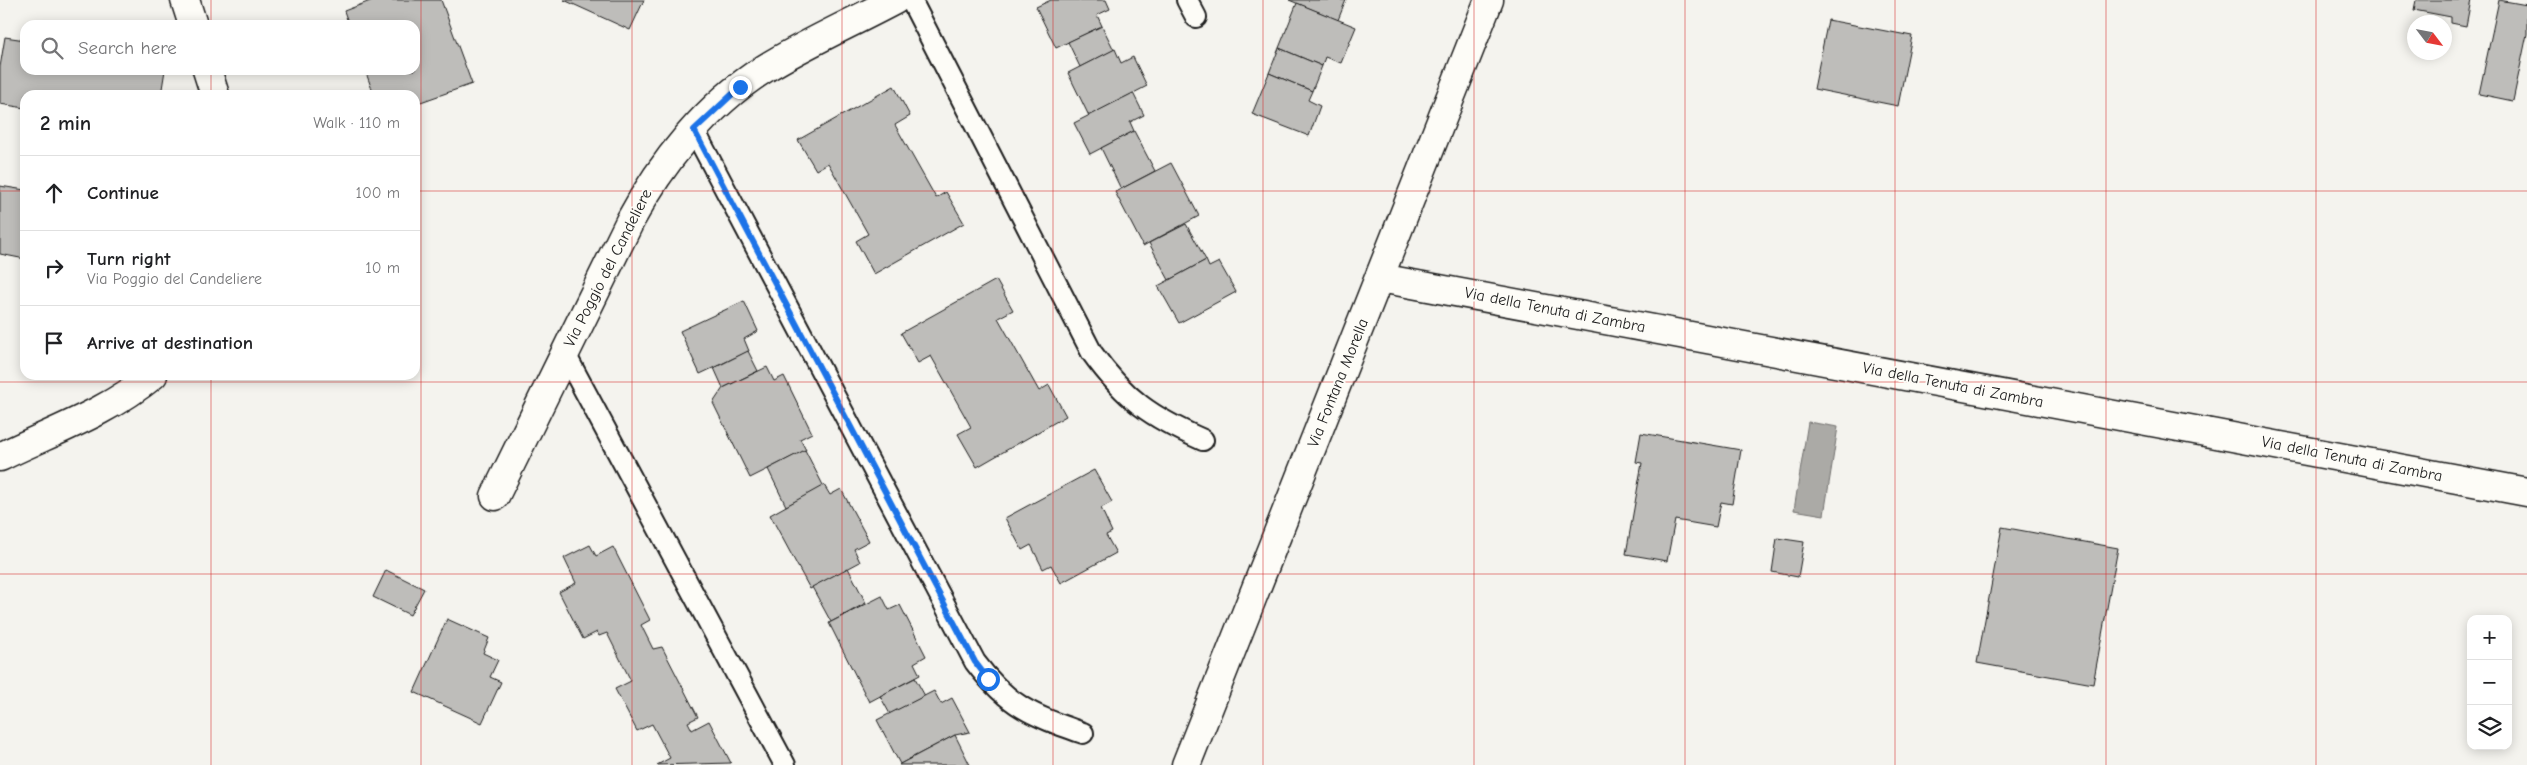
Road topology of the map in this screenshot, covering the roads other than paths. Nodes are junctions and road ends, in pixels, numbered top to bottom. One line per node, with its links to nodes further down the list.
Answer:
1 (185, 0): 5 (street)
2 (896, 0): 8 (street, Via Poggio del Candeliere)
3 (911, 0): 12 (lane)
4 (1489, 0): 9 (street, Via Fontana Morella)
5 (191, 20)
6 (209, 75): 7 (street)
7 (213, 90)
8 (694, 130): 10 (street, Via Poggio del Candeliere); 16 (lane)
9 (1380, 278): 14 (street, Via della Tenuta di Zambra); 18 (street, Via Fontana Morella)
10 (565, 354): 15 (street, Via Poggio del Candeliere); 17 (lane)
11 (146, 380): 13 (street)
12 (1203, 440)
13 (0, 457)
14 (2527, 492)
15 (495, 496)
16 (1083, 733)
17 (785, 765)
18 (1186, 765)

